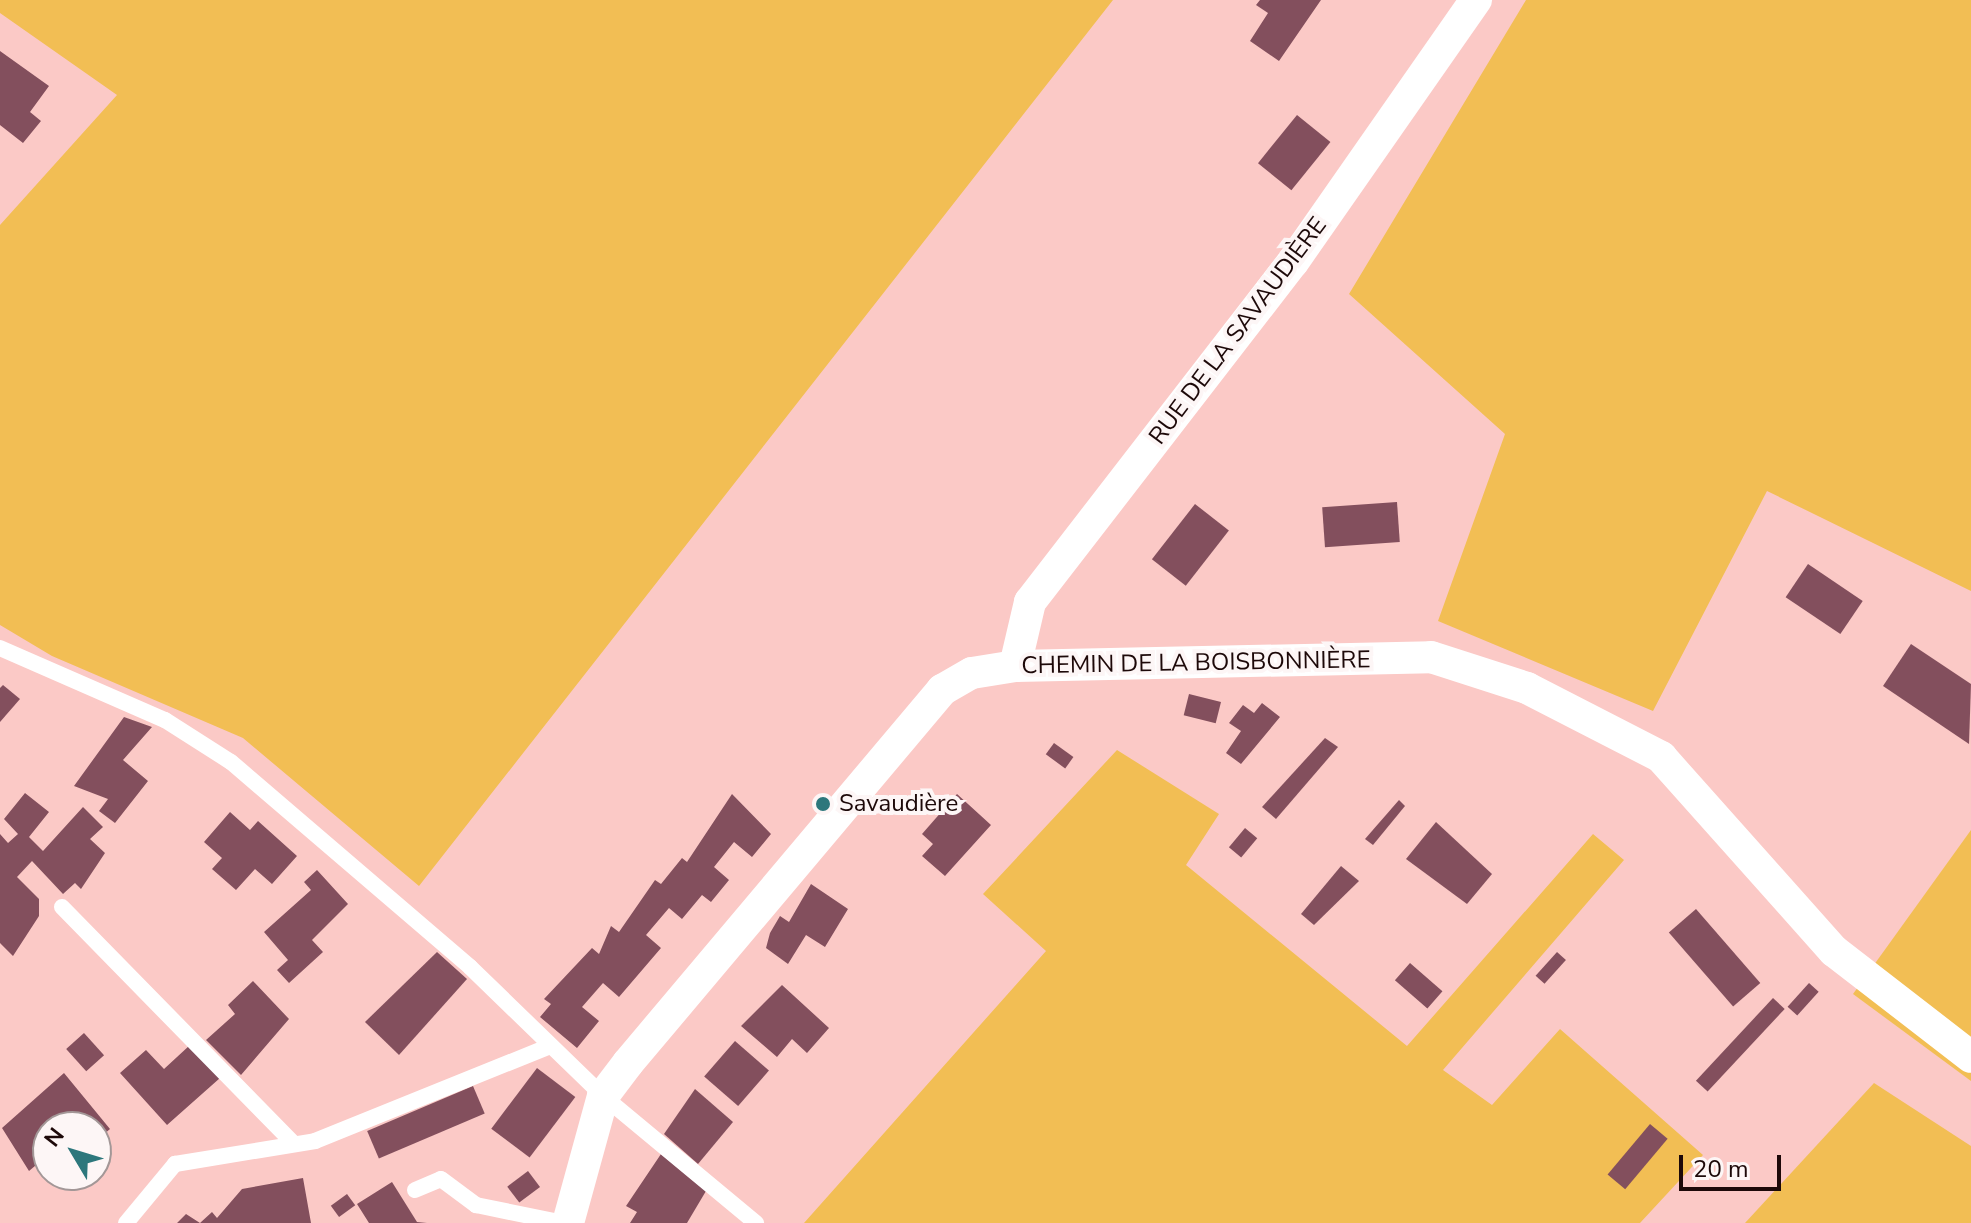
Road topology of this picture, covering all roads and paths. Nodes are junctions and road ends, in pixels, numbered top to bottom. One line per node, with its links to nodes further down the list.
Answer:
1 (1476, 0): 3 (street, RUE DE LA SAVAUDIÈRE)
2 (0, 648): 5 (lane)
3 (1015, 666): 6 (street, CHEMIN DE LA BOISBONNIÈRE); 7 (street, CHEMIN DE LA BOISBONNIÈRE)
4 (62, 907): 8 (lane)
5 (548, 1047): 7 (lane); 8 (lane)
6 (1971, 1057)
7 (603, 1096): 11 (street, CHEMIN DE LA BOISBONNIÈRE); 12 (lane)
8 (293, 1143): 10 (lane)
9 (415, 1190): 11 (lane)
10 (126, 1223)
11 (566, 1223)
12 (756, 1223)

